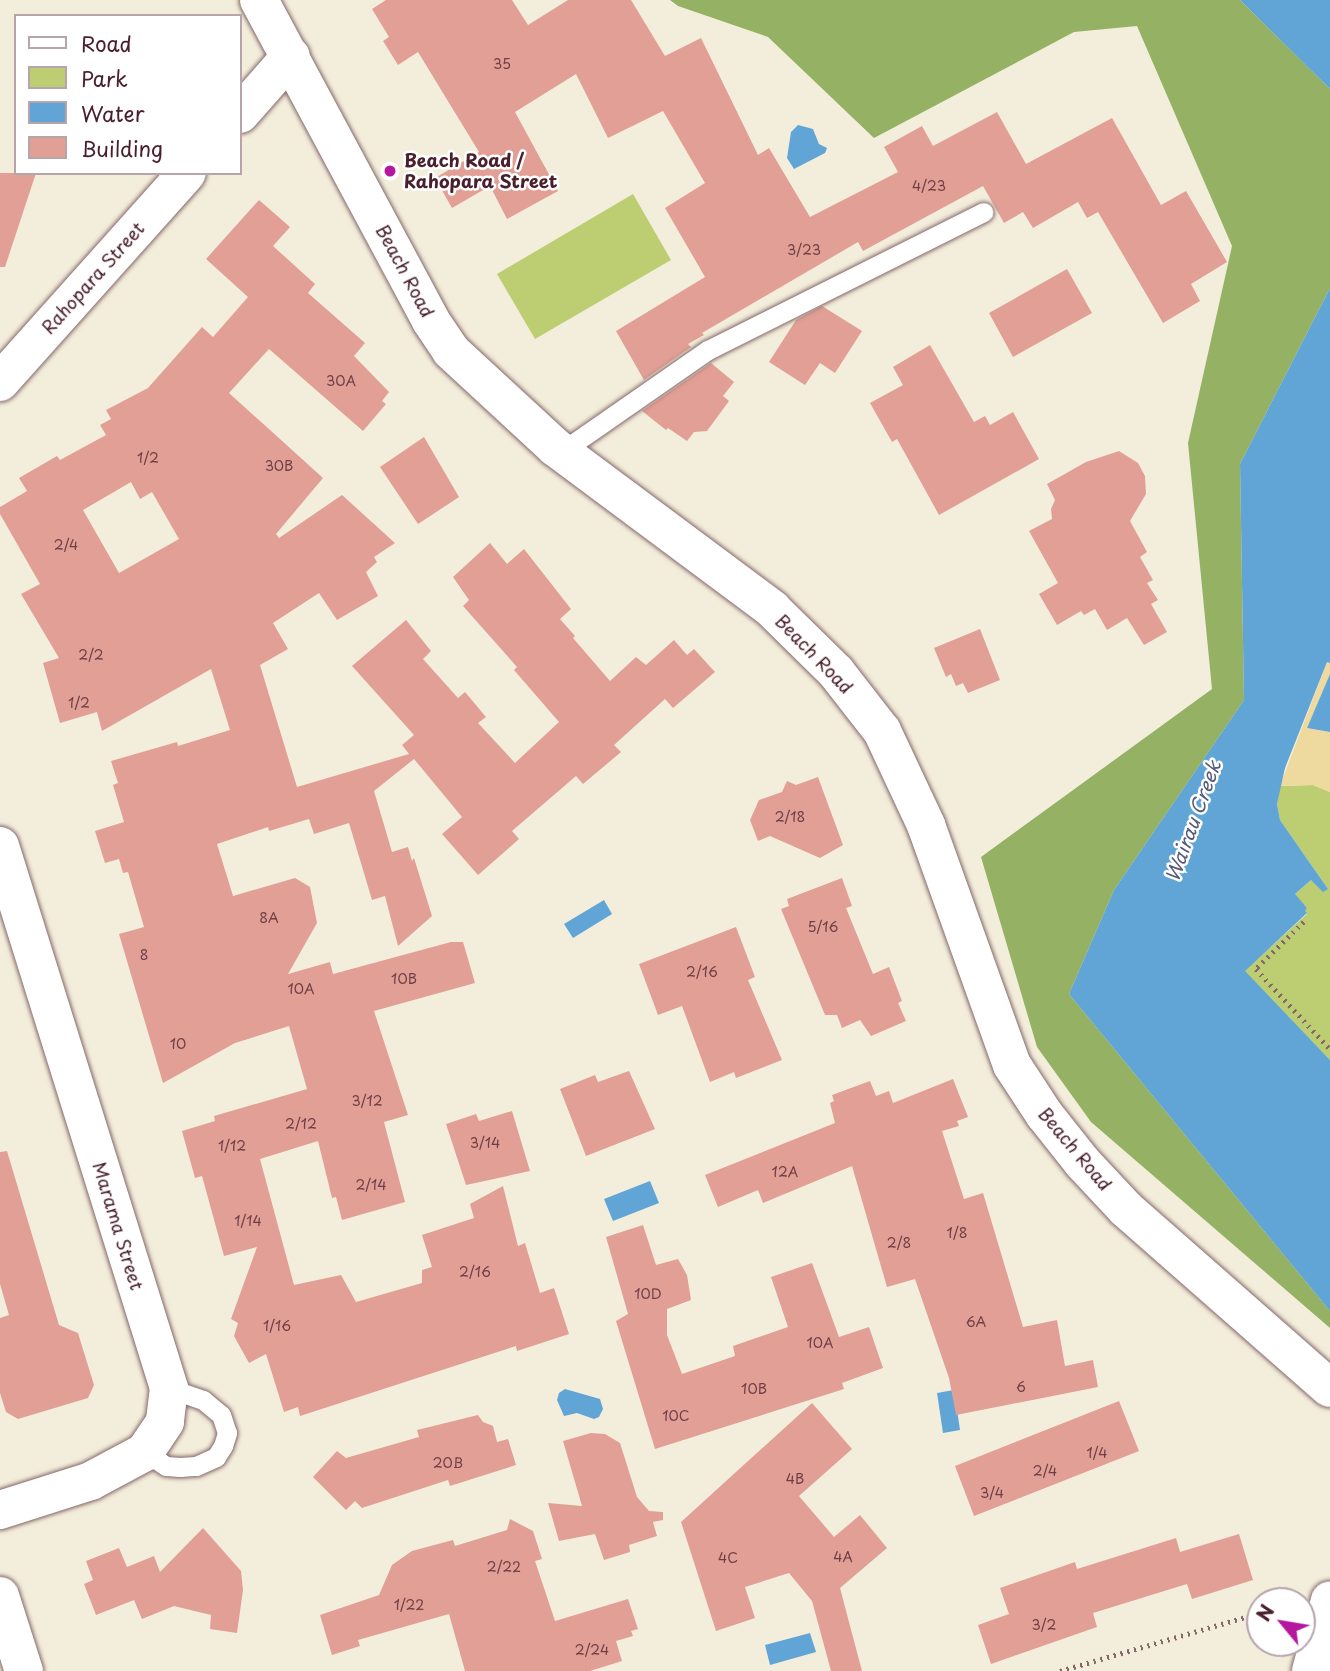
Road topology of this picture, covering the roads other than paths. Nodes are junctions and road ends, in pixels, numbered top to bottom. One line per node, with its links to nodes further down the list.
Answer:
1 (259, 0): 2 (main road, Beach Road)
2 (290, 56): 3 (main road); 7 (main road, Beach Road)
3 (242, 112)
4 (185, 175): 6 (main road, Rahopara Street)
5 (983, 212): 7 (lane)
6 (0, 382)
7 (561, 452): 10 (main road, Beach Road)
8 (0, 846): 9 (main road, Marama Street)
9 (169, 1388): 11 (main road, Marama Street); 11 (lane)
10 (1330, 1388)
11 (145, 1452): 12 (main road, Marama Street)
12 (0, 1510)
13 (0, 1596): 15 (main road)
14 (1327, 1616): 16 (main road)
15 (24, 1671)
16 (1311, 1671)

